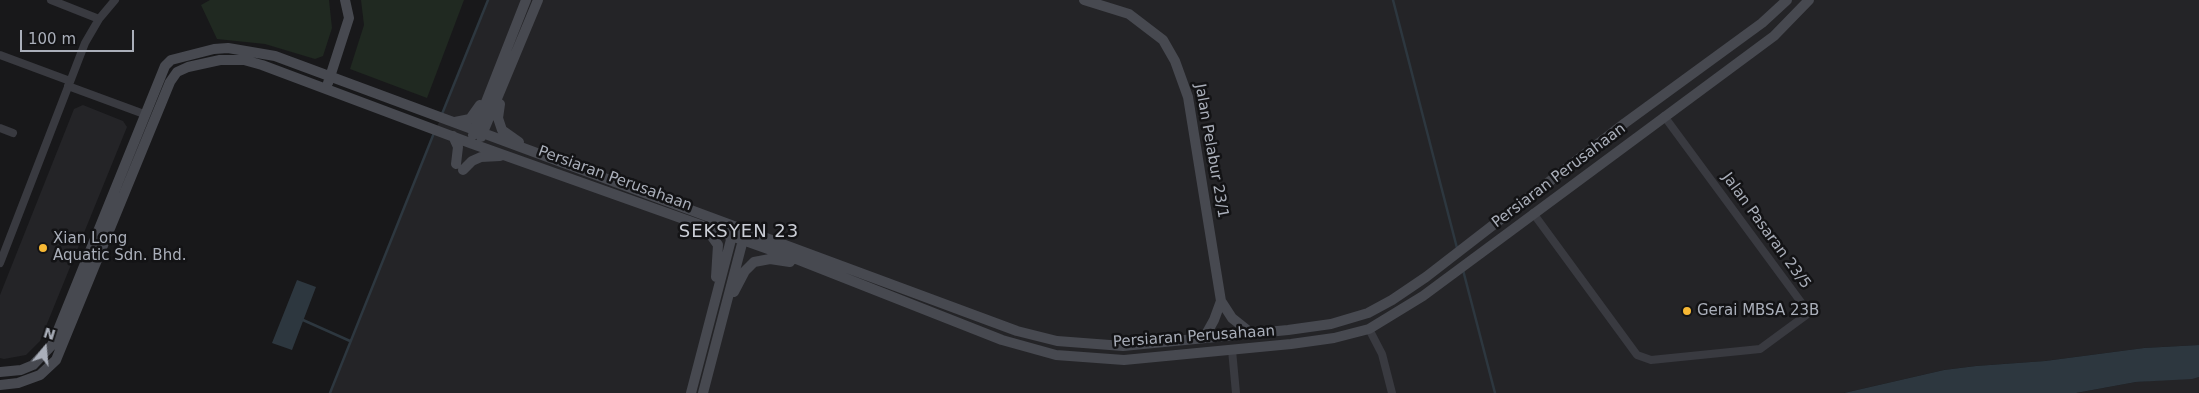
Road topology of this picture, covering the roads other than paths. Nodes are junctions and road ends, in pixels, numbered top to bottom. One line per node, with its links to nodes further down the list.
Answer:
1 (51, 0): 9 (street)
2 (115, 0): 9 (street)
3 (345, 0): 11 (main road)
4 (526, 0): 14 (main road)
5 (538, 0): 15 (main road)
6 (1084, 0): 33 (main road, Jalan Pelabur 23/1)
7 (1787, 0): 37 (main road, Persiaran Perusahaan)
8 (1808, 0): 17 (main road, Persiaran Perusahaan)
9 (99, 19): 12 (street)
10 (0, 55): 12 (street)
11 (330, 76): 13 (main road); 16 (main road, Persiaran Perusahaan); 18 (main road, Persiaran Perusahaan)
12 (69, 84): 16 (street); 32 (street)
13 (326, 88): 22 (main road, Persiaran Perusahaan); 41 (main road, Persiaran Perusahaan)
14 (490, 89): 18 (main road); 20 (main road)
15 (501, 93): 20 (main road); 25 (main road)
16 (144, 114): 40 (main road, Persiaran Perusahaan)
17 (1664, 116): 26 (main road, Persiaran Perusahaan); 26 (street, Jalan Pasaran 23/5)
18 (449, 121): 20 (main road, Persiaran Perusahaan)
19 (0, 128): 21 (street)
20 (479, 132): 23 (main road); 25 (main road, Persiaran Perusahaan)
21 (13, 133)
22 (449, 135): 23 (main road, Persiaran Perusahaan); 24 (main road)
23 (474, 144): 24 (main road, Persiaran Perusahaan)
24 (506, 156): 28 (main road, Persiaran Perusahaan)
25 (561, 162): 27 (main road, Persiaran Perusahaan)
26 (1533, 213): 36 (main road, Persiaran Perusahaan)
27 (735, 226): 29 (main road, Persiaran Perusahaan); 30 (main road)
28 (706, 227): 30 (main road, Persiaran Perusahaan); 34 (main road)
29 (744, 235): 30 (main road, Persiaran Perusahaan); 31 (main road, Persiaran Perusahaan); 35 (main road); 38 (main road, Persiaran Perusahaan)
30 (732, 236): 34 (main road)
31 (798, 260): 35 (main road); 39 (main road, Persiaran Perusahaan)
32 (0, 263)
33 (1221, 300): 37 (main road, Jalan Pelabur 23/1); 38 (main road)
34 (713, 303): 42 (main road)
35 (724, 310): 43 (main road)
36 (1369, 329): 39 (main road, Persiaran Perusahaan); 45 (street)
37 (1252, 334): 38 (main road, Persiaran Perusahaan)
38 (1204, 338)
39 (1232, 350): 44 (street)
40 (0, 372)
41 (0, 385)
42 (691, 393)
43 (703, 393)
44 (1236, 393)
45 (1392, 393)

